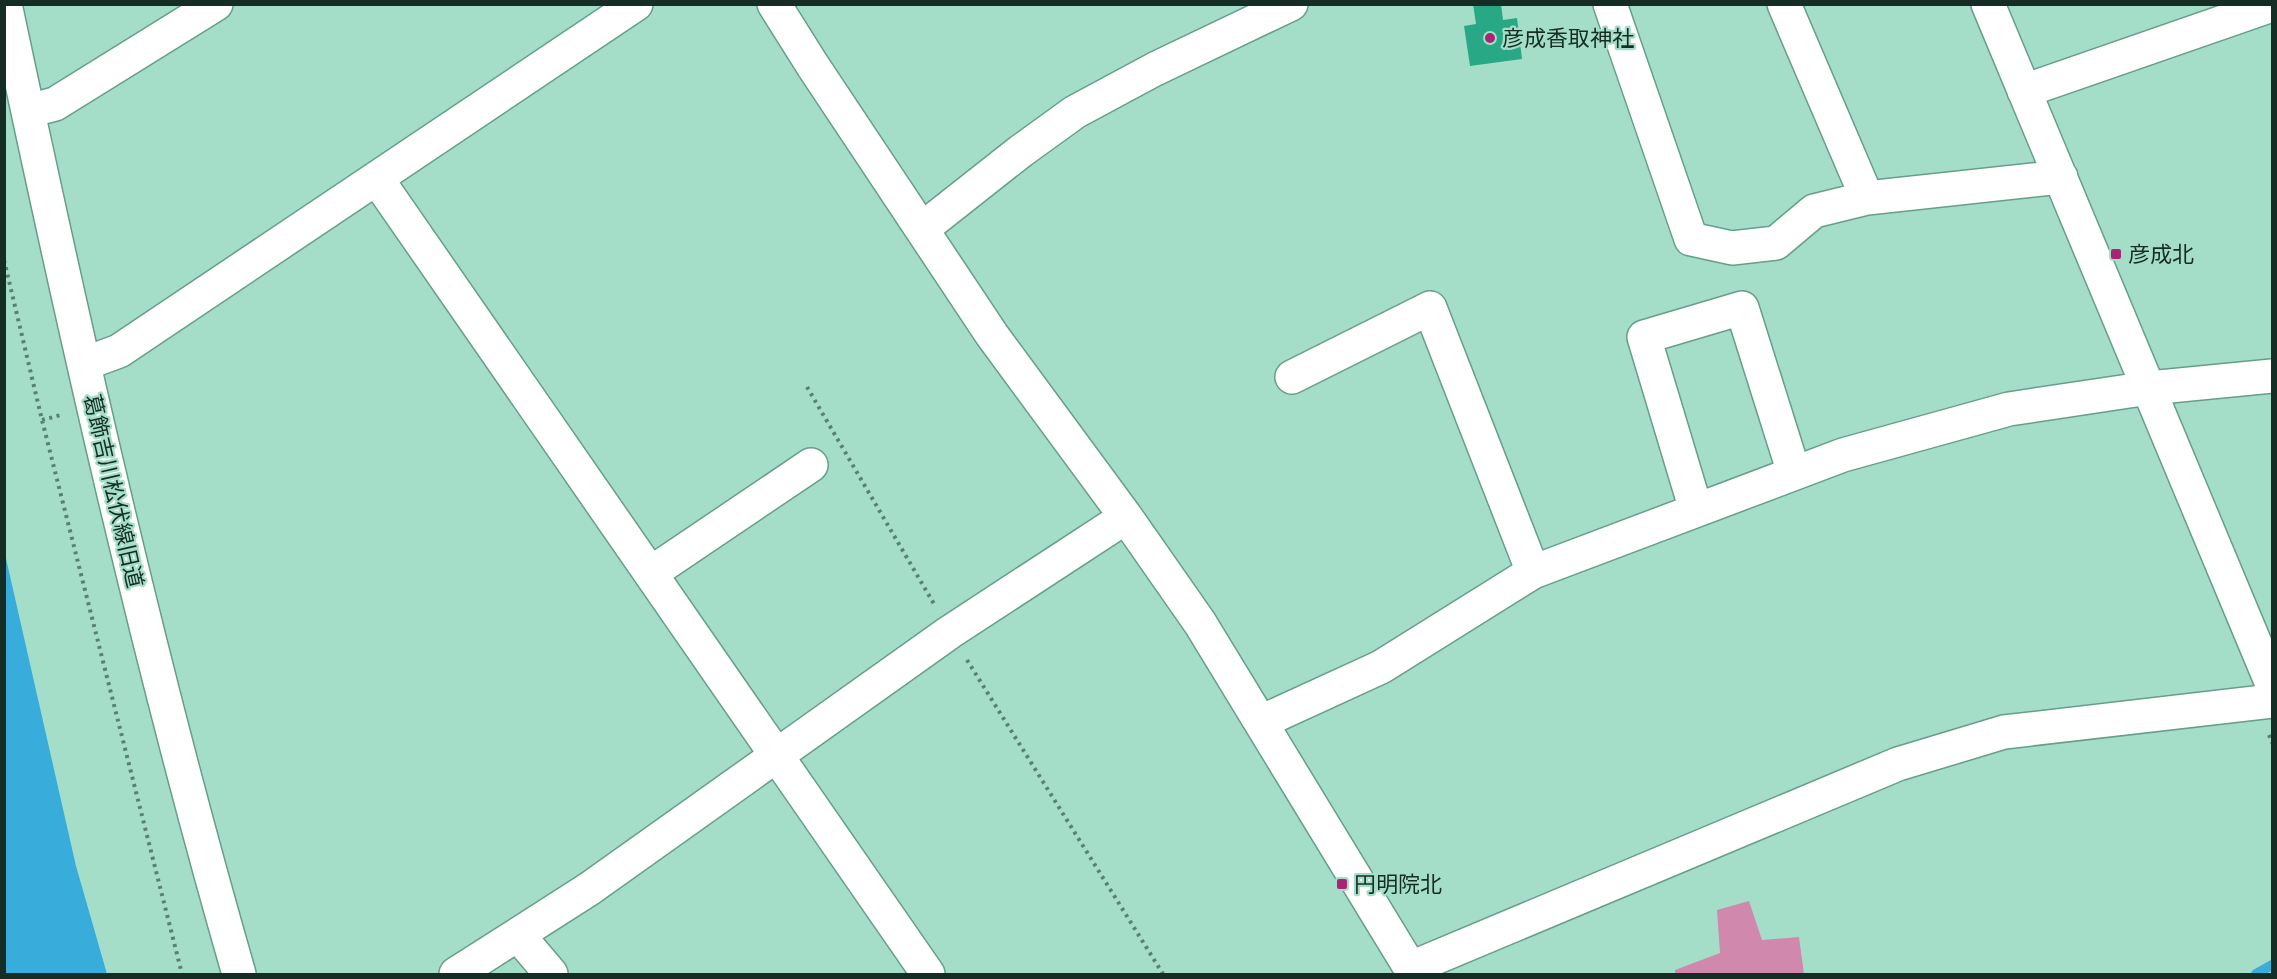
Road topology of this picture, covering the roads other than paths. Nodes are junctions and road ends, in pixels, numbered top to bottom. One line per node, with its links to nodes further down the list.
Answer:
1 (5, 4): 11 (street, 葛飾吉川松伏線旧道)
2 (216, 4): 11 (street)
3 (636, 4): 13 (street)
4 (774, 4): 15 (street)
5 (1291, 4): 15 (street)
6 (1610, 4): 14 (street)
7 (1784, 4): 14 (street)
8 (1988, 4): 10 (street)
9 (2272, 5): 10 (street)
10 (2024, 91): 12 (street)
11 (28, 111): 16 (street, 葛飾吉川松伏線旧道)
12 (2061, 177): 14 (street); 19 (street)
13 (377, 179): 16 (street); 25 (street)
14 (1867, 198)
15 (922, 229): 23 (street)
16 (84, 364): 32 (street, 葛飾吉川松伏線旧道)
17 (1292, 376): 24 (street)
18 (2272, 376): 19 (street)
19 (2149, 388): 21 (street); 26 (street)
20 (810, 465): 25 (street)
21 (1794, 473): 22 (street); 22 (street)
22 (1696, 510): 24 (street)
23 (1126, 517): 28 (street); 29 (street)
24 (1533, 572): 28 (street)
25 (651, 573): 29 (street)
26 (2272, 684)
27 (2272, 700): 31 (street)
28 (1261, 722): 31 (street)
29 (776, 754): 30 (street); 35 (street)
30 (518, 935): 33 (street); 34 (street)
31 (1407, 970)
32 (239, 975)
33 (456, 975)
34 (551, 975)
35 (928, 975)

